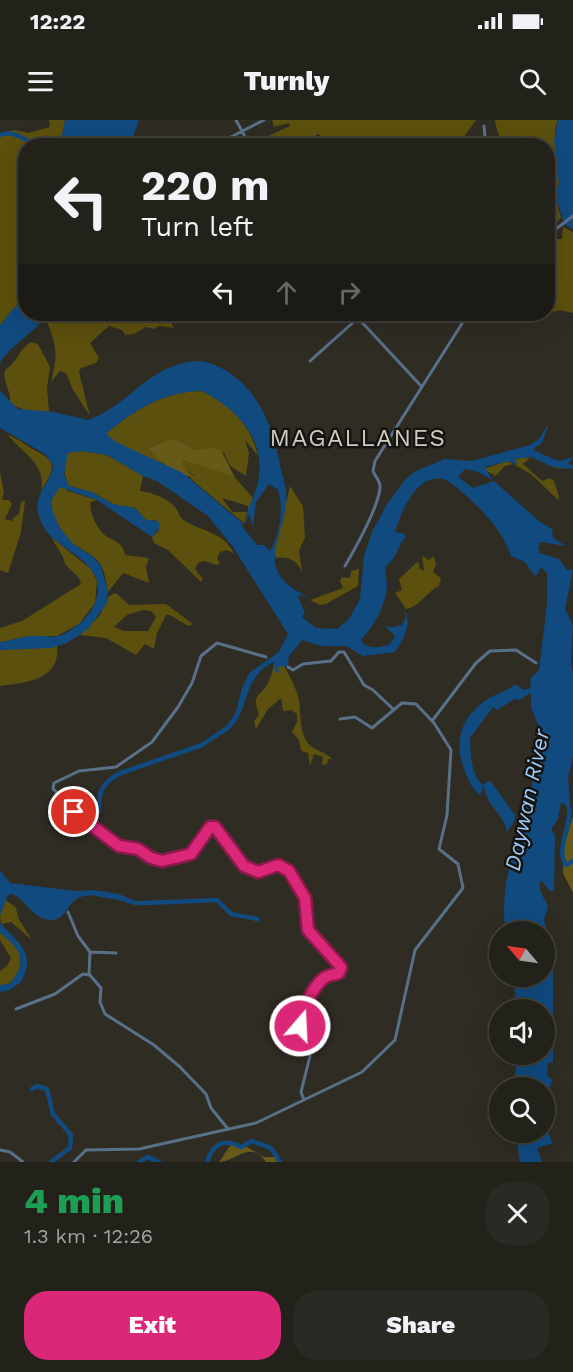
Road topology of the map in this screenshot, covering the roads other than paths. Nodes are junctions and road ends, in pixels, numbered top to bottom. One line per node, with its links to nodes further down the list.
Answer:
1 (236, 120): 4 (street)
2 (264, 120): 4 (street)
3 (484, 126): 7 (street)
4 (243, 133): 5 (street); 6 (street)
5 (230, 138)
6 (246, 138)
7 (484, 138)
8 (573, 216): 9 (street)
9 (555, 229)
10 (355, 321): 13 (street)
11 (361, 321): 14 (street)
12 (464, 321): 14 (street)
13 (310, 361)
14 (423, 387): 15 (street)
15 (345, 566)
16 (266, 657): 27 (street)
17 (536, 663): 21 (street)
18 (288, 667): 19 (street)
19 (393, 709): 20 (street); 21 (street)
20 (340, 719)
21 (432, 721): 27 (street)
22 (68, 912): 23 (street)
23 (90, 952): 24 (street); 25 (street)
24 (116, 953)
25 (91, 976): 26 (street); 28 (street)
26 (16, 1009)
27 (304, 1100): 28 (street)
28 (228, 1129): 31 (street)
29 (0, 1150): 30 (street)
30 (23, 1162)
31 (74, 1162)

